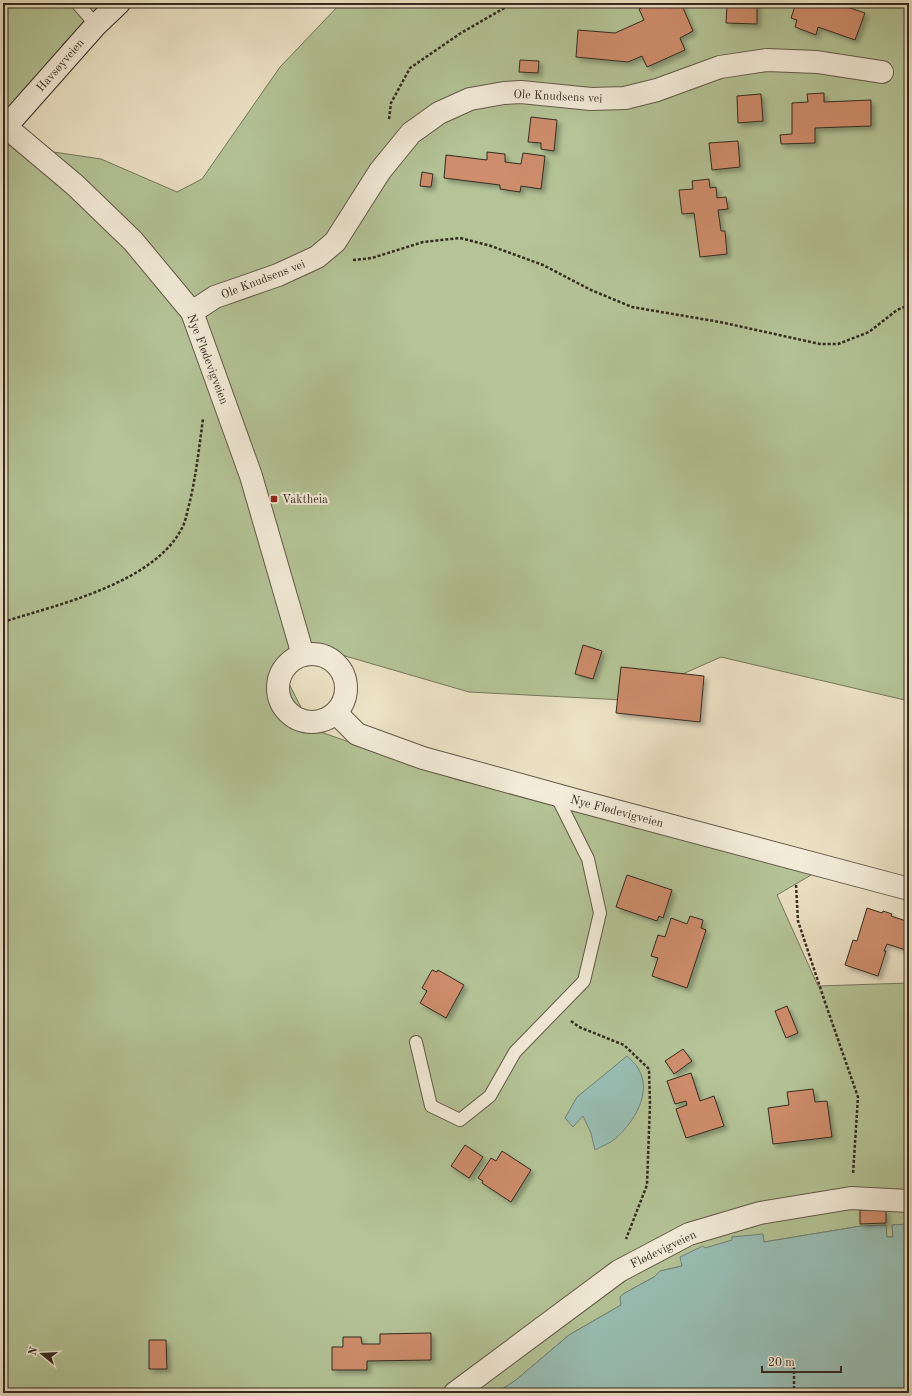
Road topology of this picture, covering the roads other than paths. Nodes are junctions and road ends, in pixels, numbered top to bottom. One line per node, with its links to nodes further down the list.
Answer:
1 (77, 3): 3 (lane)
2 (119, 3): 3 (street, Havsøyveien)
3 (96, 25): 5 (street, Havsøyveien)
4 (882, 72): 6 (street, Ole Knudsens vei)
5 (5, 128): 6 (street, Nye Flødevigveien)
6 (192, 312): 7 (street, Nye Flødevigveien)
7 (303, 656): 8 (street); 8 (street)
8 (336, 713): 9 (street, Nye Flødevigveien)
9 (556, 795): 10 (street, Nye Flødevigveien); 11 (lane)
10 (909, 889)
11 (416, 1042)
12 (909, 1201): 13 (street, Flødevigveien)
13 (455, 1393)

